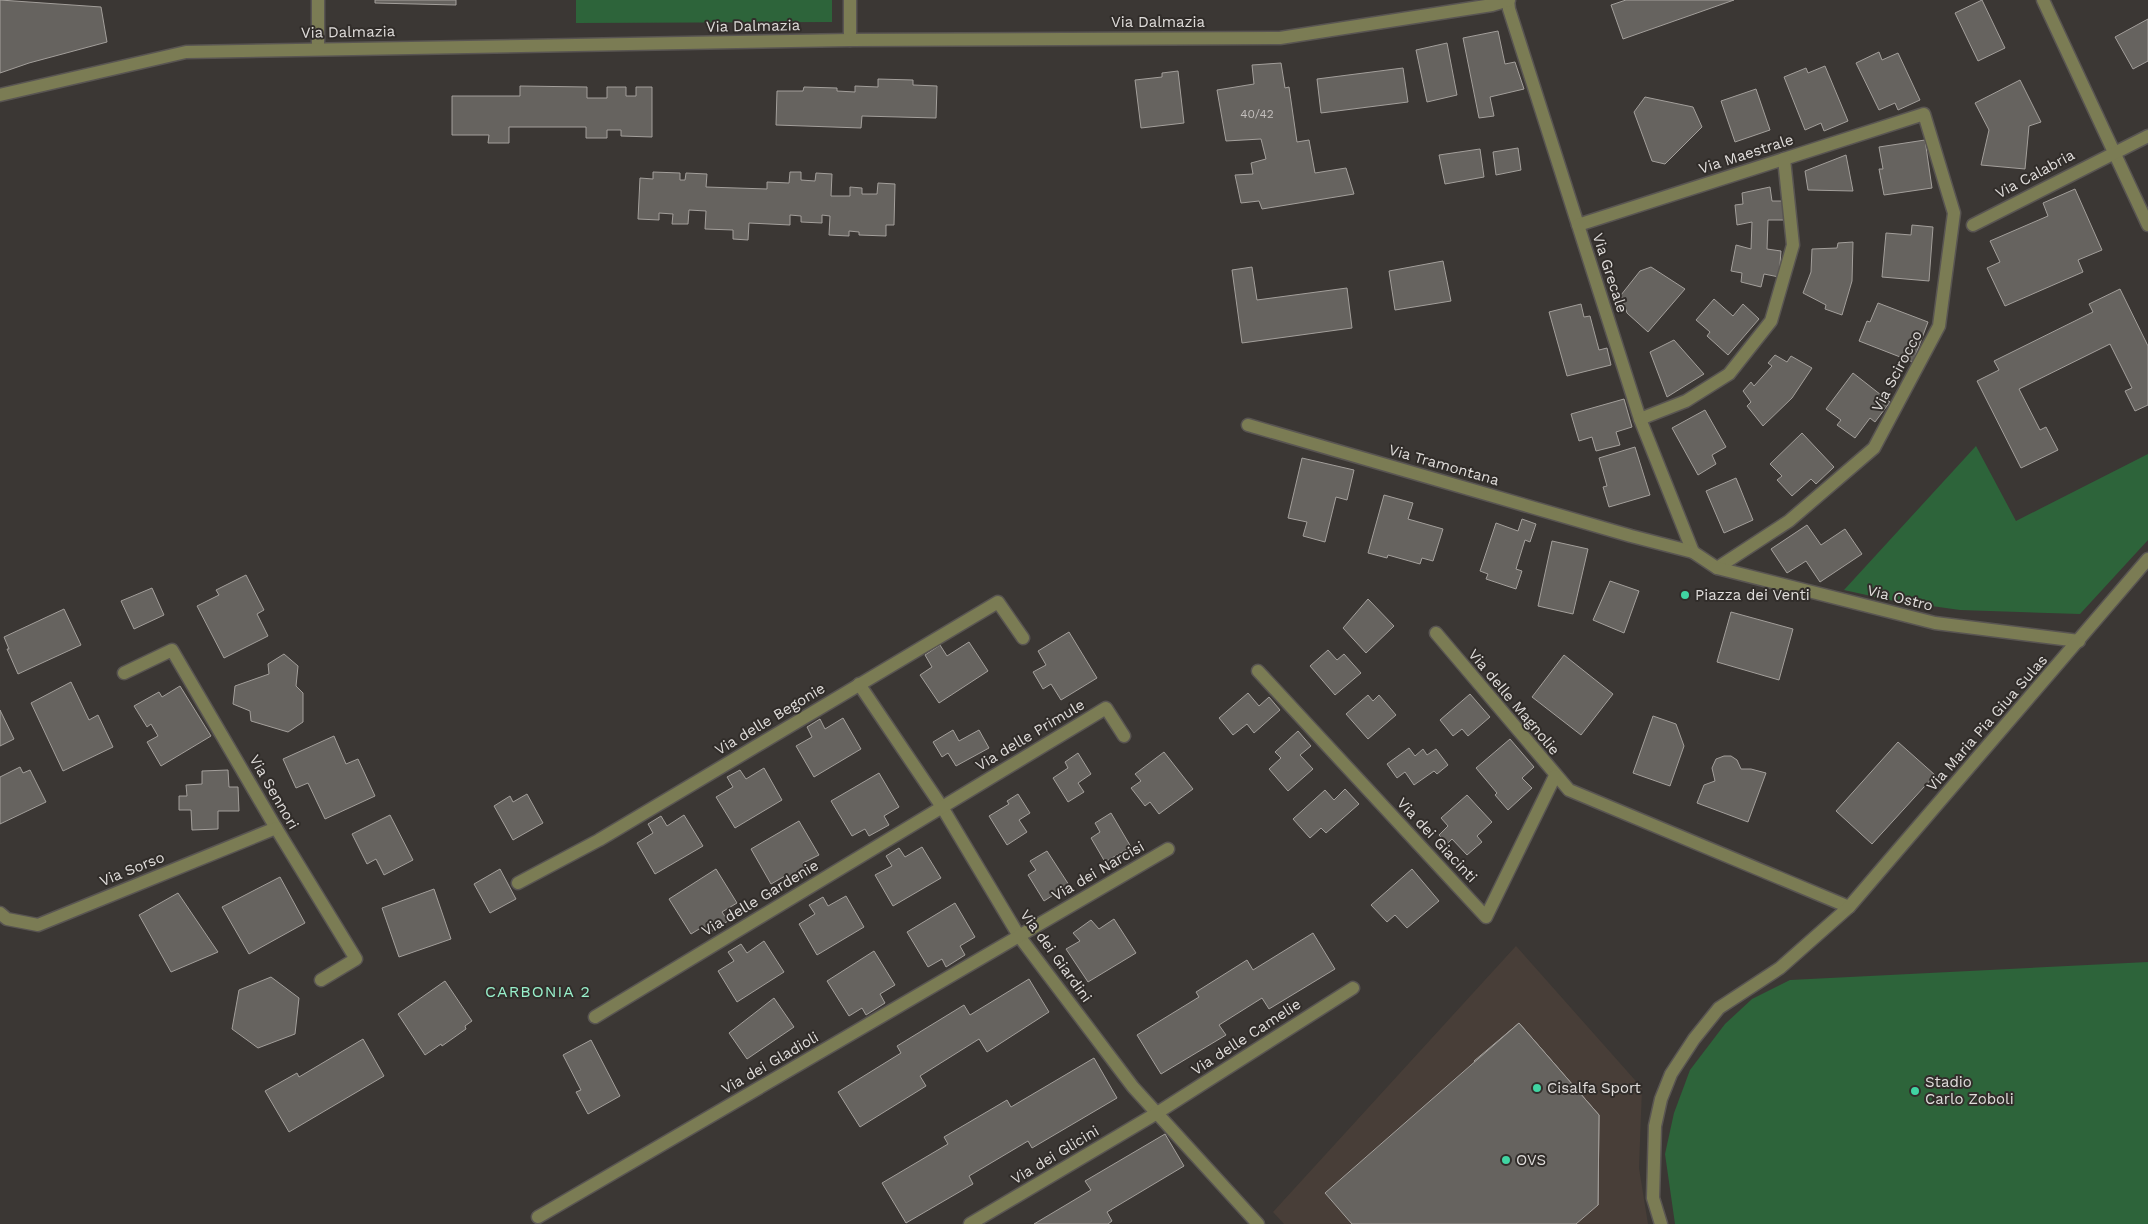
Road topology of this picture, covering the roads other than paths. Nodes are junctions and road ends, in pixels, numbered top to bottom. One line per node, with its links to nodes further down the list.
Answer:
1 (318, 0): 6 (street)
2 (850, 0): 5 (street)
3 (1509, 0): 5 (street, Via Dalmazia); 12 (street, Via Grecale)
4 (2044, 0): 10 (street)
5 (850, 40): 6 (street, Via Dalmazia)
6 (318, 48): 7 (street, Via Dalmazia)
7 (0, 95)
8 (1924, 114): 11 (street, Via Maestrale); 19 (street, Via Scirocco)
9 (2148, 136): 10 (street, Via Calabria)
10 (2113, 152): 13 (street, Via Calabria); 14 (street)
11 (1784, 159): 12 (street, Via Maestrale); 15 (street)
12 (1578, 225): 15 (street, Via Grecale)
13 (1973, 225)
14 (2148, 226)
15 (1640, 419): 17 (street, Via Grecale)
16 (1248, 425): 17 (street, Via Tramontana)
17 (1693, 552): 19 (street)
18 (2148, 559): 22 (street, Via Maria Pia Giua Sulas)
19 (1717, 568): 22 (street, Via Ostro)
20 (1436, 633): 27 (street, Via delle Magnolie)
21 (1024, 638): 25 (street, Via delle Begonie)
22 (2079, 641): 32 (street, Via Maria Pia Giua Sulas)
23 (1258, 671): 27 (street, Via dei Giacinti)
24 (124, 672): 29 (street, Via Sennori)
25 (859, 684): 28 (street, Via dei Giardini); 31 (street, Via delle Begonie)
26 (1124, 736): 28 (street, Via delle Primule)
27 (1555, 776): 32 (street, Via delle Magnolie)
28 (942, 807): 34 (street, Via dei Giardini); 37 (street, Via delle Gardenie)
29 (276, 828): 33 (street, Via Sorso); 35 (street, Via Sennori)
30 (1168, 849): 34 (street, Via dei Narcisi)
31 (518, 883)
32 (1849, 907): 42 (street, Via Maria Pia Giua Sulas)
33 (0, 913)
34 (1019, 936): 38 (street, Via dei Giardini); 39 (street, Via dei Gladioli)
35 (321, 980)
36 (1353, 988): 38 (street, Via delle Camelie)
37 (595, 1017)
38 (1157, 1113): 40 (street, Via dei Glicini); 41 (street, Via dei Giardini)
39 (538, 1217)
40 (970, 1224)
41 (1258, 1224)
42 (1661, 1224)

